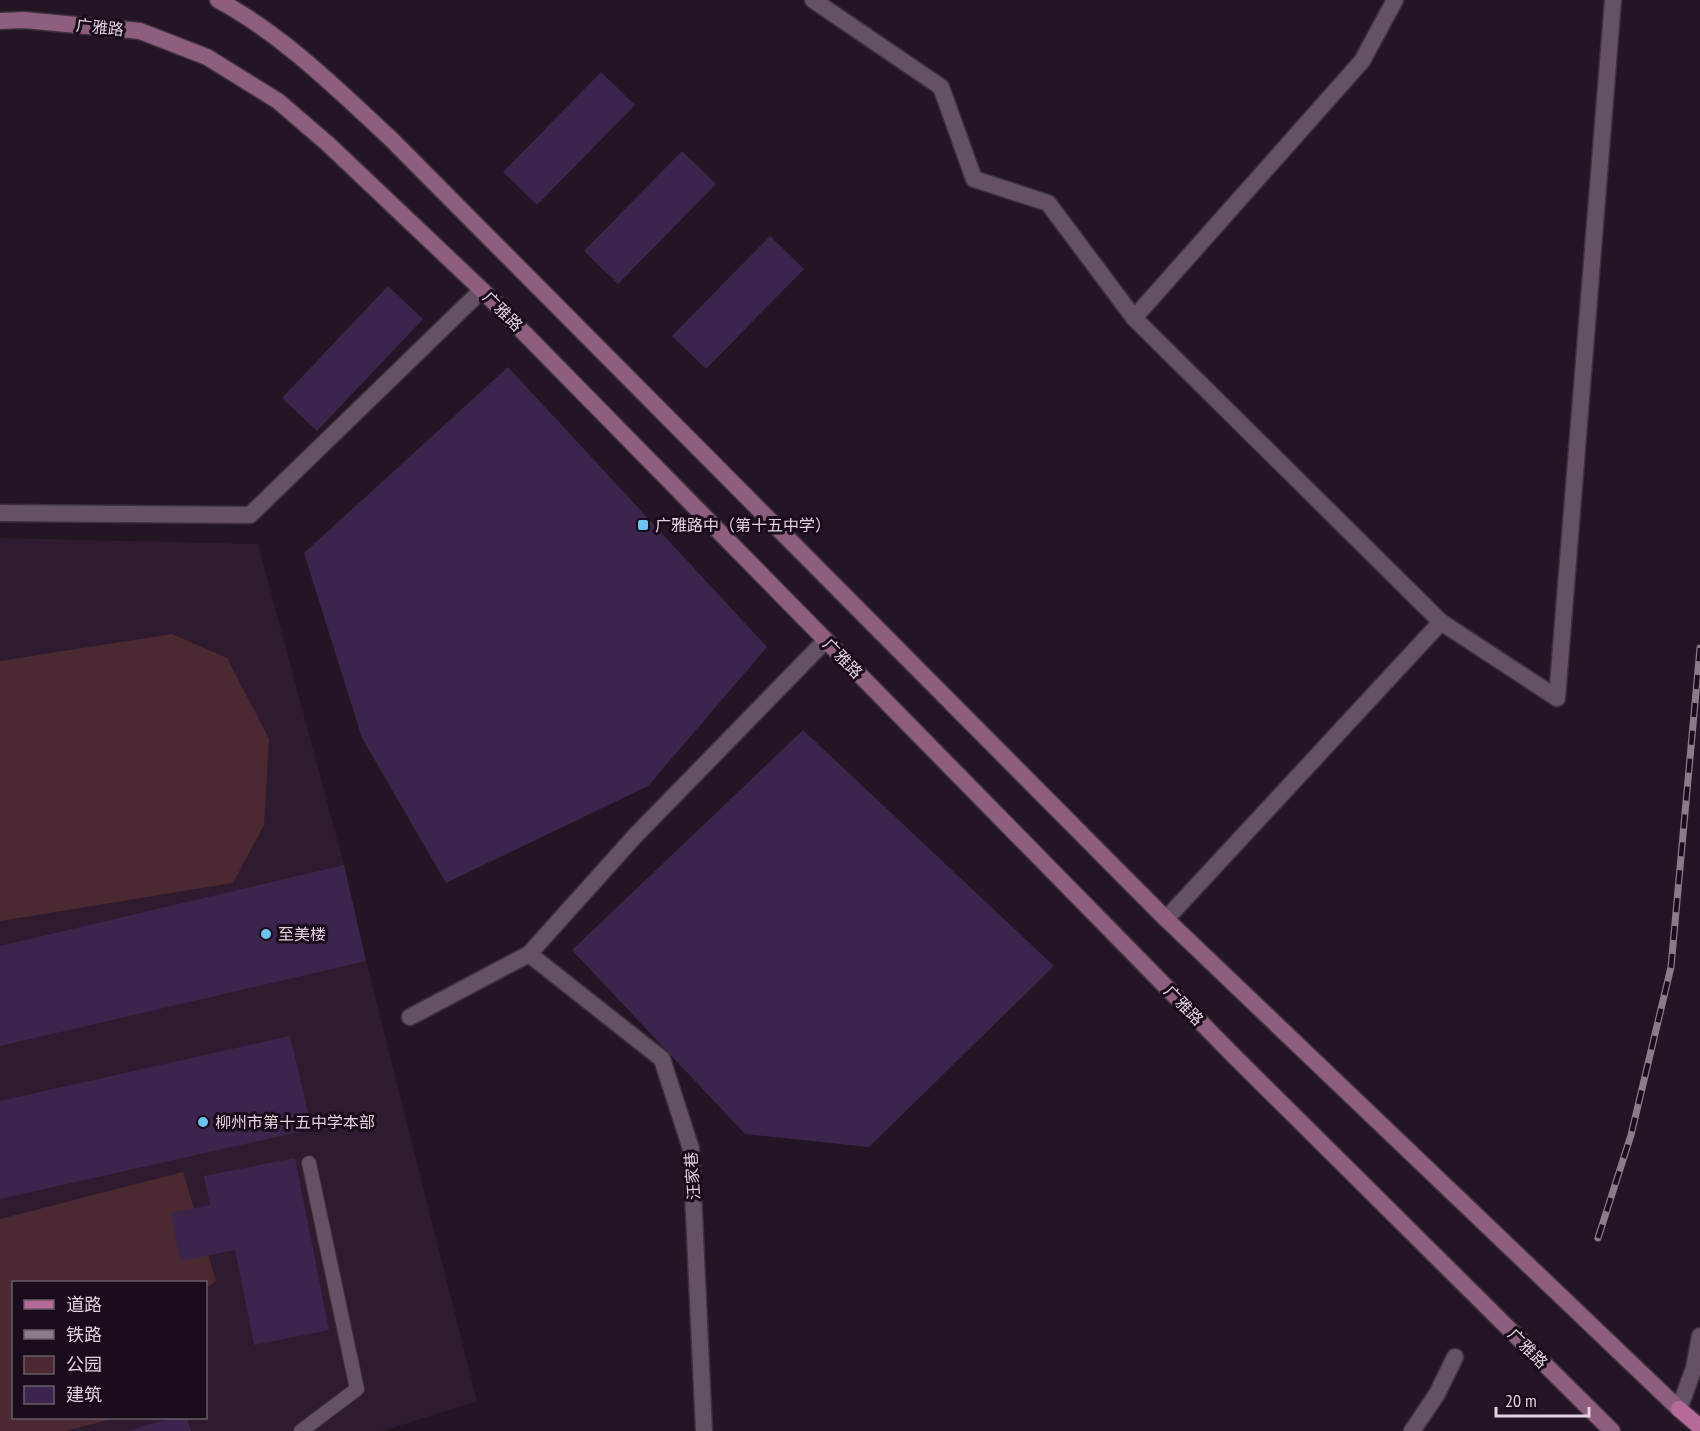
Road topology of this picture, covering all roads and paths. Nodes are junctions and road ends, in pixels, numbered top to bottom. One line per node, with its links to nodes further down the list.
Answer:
1 (218, 0): 11 (main road)
2 (813, 0): 7 (street)
3 (1395, 0): 7 (street)
4 (1613, 0): 9 (street)
5 (0, 21): 6 (main road, 广雅路)
6 (482, 291): 8 (street); 10 (main road, 广雅路)
7 (1134, 318): 9 (street)
8 (0, 513)
9 (1441, 622): 11 (street)
10 (826, 640): 12 (street); 23 (main road, 广雅路)
11 (1166, 920): 17 (main road)
12 (529, 954): 13 (street); 21 (street, 汪家巷)
13 (410, 1017)
14 (309, 1163): 20 (lane)
15 (1700, 1336): 17 (street)
16 (1455, 1357): 22 (street)
17 (1679, 1409): 18 (main road); 19 (main road)
18 (1700, 1415)
19 (1700, 1427)
20 (301, 1431)
21 (704, 1431)
22 (1412, 1431)
23 (1612, 1431)

